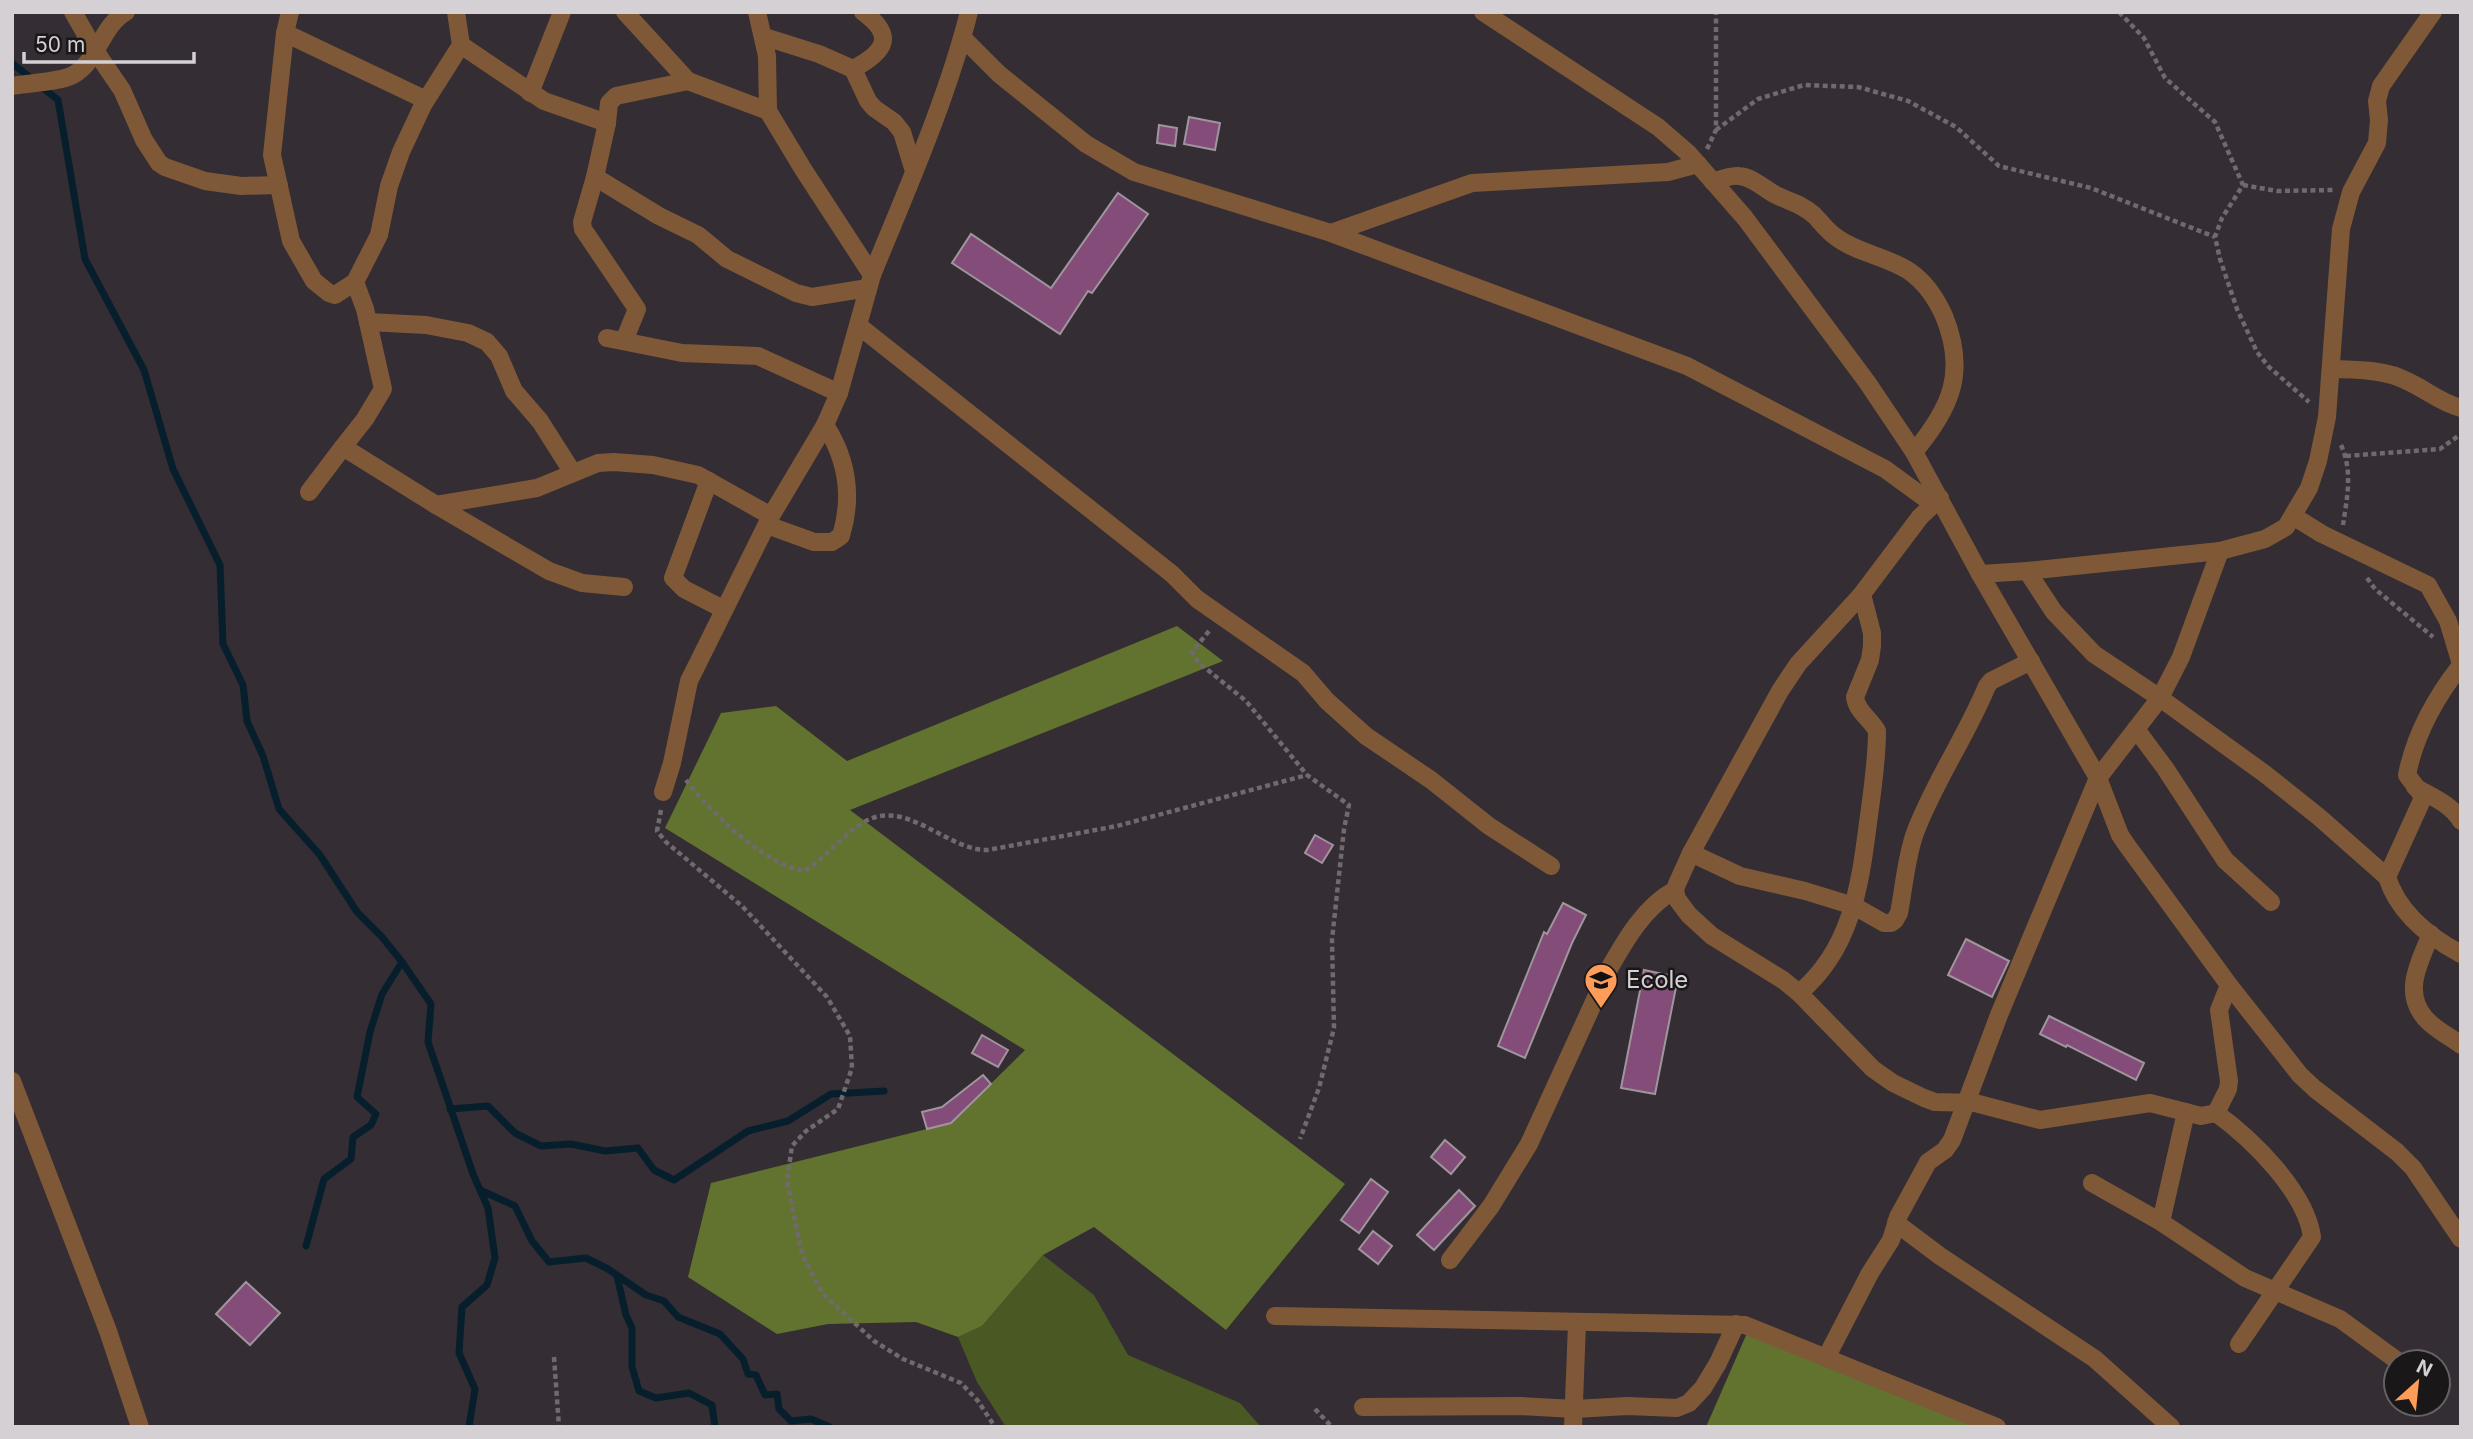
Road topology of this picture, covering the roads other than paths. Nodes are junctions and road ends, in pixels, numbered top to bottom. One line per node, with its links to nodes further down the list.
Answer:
1 (73, 12): 16 (street)
2 (125, 12): 16 (street)
3 (290, 12): 12 (street)
4 (456, 12): 15 (street)
5 (562, 12): 20 (street)
6 (625, 12): 18 (street)
7 (757, 12): 13 (street)
8 (863, 12): 17 (street)
9 (969, 12): 14 (street)
10 (1483, 12): 24 (street)
11 (2433, 12): 34 (street)
12 (285, 33): 21 (street); 28 (street)
13 (765, 37): 17 (street); 22 (street)
14 (963, 38): 25 (street); 29 (street)
15 (461, 45): 20 (street); 21 (street)
16 (96, 52): 19 (street); 28 (street)
17 (853, 69): 25 (street)
18 (688, 81): 22 (street); 23 (street)
19 (12, 86)
20 (530, 93): 23 (street)
21 (426, 100): 30 (street)
22 (768, 111): 31 (street)
23 (607, 123): 26 (street)
24 (1698, 164): 27 (street); 29 (street)
25 (914, 171): 31 (street)
26 (595, 177): 31 (street); 35 (street)
27 (1713, 182): 39 (street); 39 (street)
28 (279, 185): 30 (street)
29 (1331, 233): 43 (street)
30 (355, 282): 32 (street)
31 (870, 282): 33 (street)
32 (368, 322): 38 (street); 40 (street)
33 (859, 326): 35 (street); 62 (street)
34 (2331, 369): 36 (street); 45 (street)
35 (839, 393): 37 (street)
36 (2461, 408)
37 (825, 425): 46 (street); 46 (street)
38 (343, 447): 42 (street); 44 (street)
39 (1914, 452): 43 (street)
40 (573, 473): 41 (street); 44 (street)
41 (709, 481): 46 (street); 52 (street)
42 (309, 492)
43 (1937, 501): 49 (street); 51 (street)
44 (436, 505): 50 (street)
45 (2293, 516): 47 (street); 54 (street)
46 (769, 520): 52 (street)
47 (2220, 551): 48 (street); 55 (street)
48 (2027, 571): 49 (street); 55 (street)
49 (1980, 573): 53 (street)
50 (624, 587)
51 (1862, 594): 61 (street); 66 (street)
52 (723, 608): 59 (street)
53 (2031, 661): 57 (street); 66 (street)
54 (2461, 665): 58 (street)
55 (2160, 698): 56 (street); 63 (street)
56 (2136, 729): 57 (street); 65 (street)
57 (2098, 778): 69 (street); 73 (street)
58 (2415, 788): 60 (street); 63 (street)
59 (663, 792)
60 (2461, 821)
61 (1691, 853): 64 (street); 66 (street)
62 (1551, 866)
63 (2387, 877): 67 (street)
64 (1675, 890): 70 (street); 81 (street)
65 (2271, 902)
66 (1854, 906): 70 (street)
67 (2431, 934): 68 (street); 71 (street)
68 (2461, 954)
69 (2230, 985): 75 (street); 80 (street)
70 (1799, 993): 73 (street)
71 (2461, 1045)
72 (12, 1081): 76 (street)
73 (1967, 1102): 74 (street); 79 (street)
74 (2186, 1112): 75 (street); 78 (street)
75 (2216, 1113): 82 (street)
76 (20, 1122): 91 (street)
77 (2092, 1183): 78 (street)
78 (2161, 1222): 82 (street)
79 (1896, 1223): 88 (street); 93 (street)
80 (2460, 1239)
81 (1450, 1260)
82 (2274, 1290): 86 (street); 87 (street)
83 (1275, 1316): 84 (street)
84 (1577, 1324): 85 (street); 90 (street)
85 (1736, 1324): 88 (street); 90 (street)
86 (2239, 1344)
87 (2382, 1350)
88 (1826, 1358): 92 (street)
89 (1363, 1407): 90 (street)
90 (1574, 1418)
91 (140, 1427)
92 (1997, 1427)
93 (2171, 1427)

